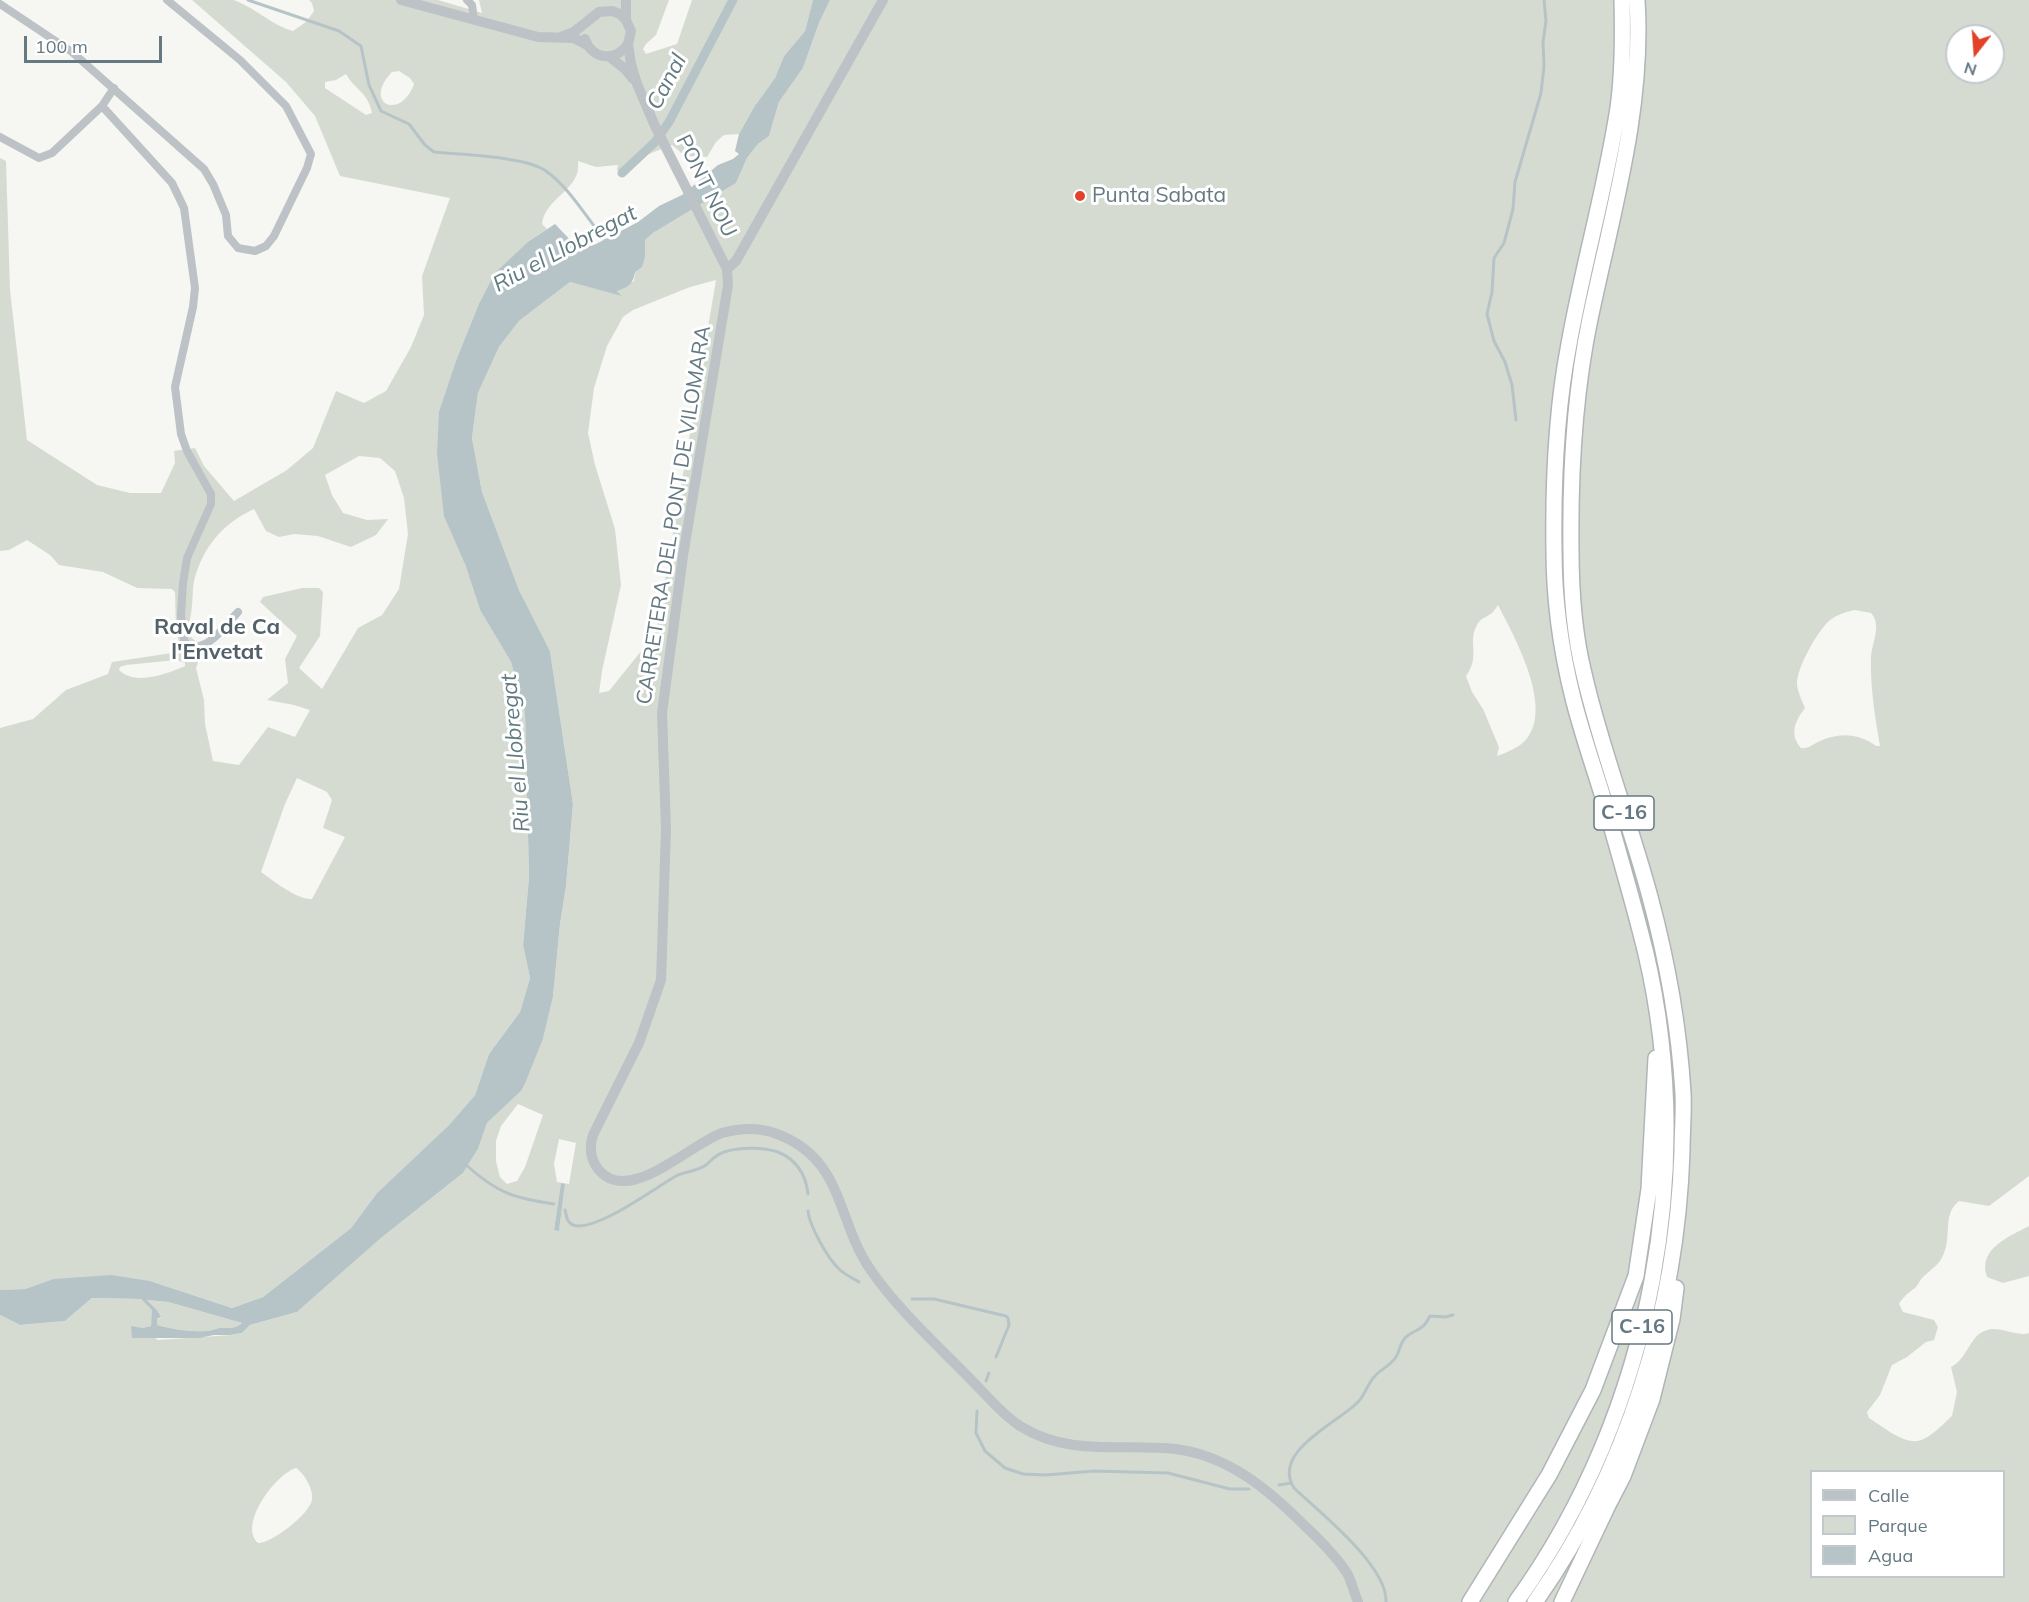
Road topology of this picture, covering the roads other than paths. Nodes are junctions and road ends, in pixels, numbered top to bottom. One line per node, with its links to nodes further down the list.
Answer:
1 (167, 0): 19 (street)
2 (401, 0): 11 (street)
3 (467, 0): 11 (street)
4 (619, 0): 10 (street)
5 (626, 0): 12 (street)
6 (883, 0): 22 (street)
7 (1622, 0): 24 (highway, C-16)
8 (1637, 0): 25 (highway, C-16)
9 (0, 4): 19 (street)
10 (608, 10): 12 (street); 13 (street)
11 (474, 20): 14 (street)
12 (626, 20): 15 (street)
13 (587, 22): 14 (street); 16 (street)
14 (561, 37): 16 (street)
15 (628, 44): 17 (street); 18 (street)
16 (587, 45): 17 (street)
17 (610, 57): 18 (street)
18 (637, 84): 22 (street, PONT NOU)
19 (114, 88): 20 (street)
20 (102, 106): 21 (street); 23 (street)
21 (0, 137)
22 (725, 266): 26 (street, CARRETERA DEL PONT DE VILOMARA)
23 (238, 612)
24 (1658, 1025): 27 (highway); 28 (highway, C-16)
25 (1683, 1093): 29 (highway, C-16); 30 (highway)
26 (1358, 1602)
27 (1470, 1602)
28 (1516, 1602)
29 (1534, 1602)
30 (1562, 1602)

